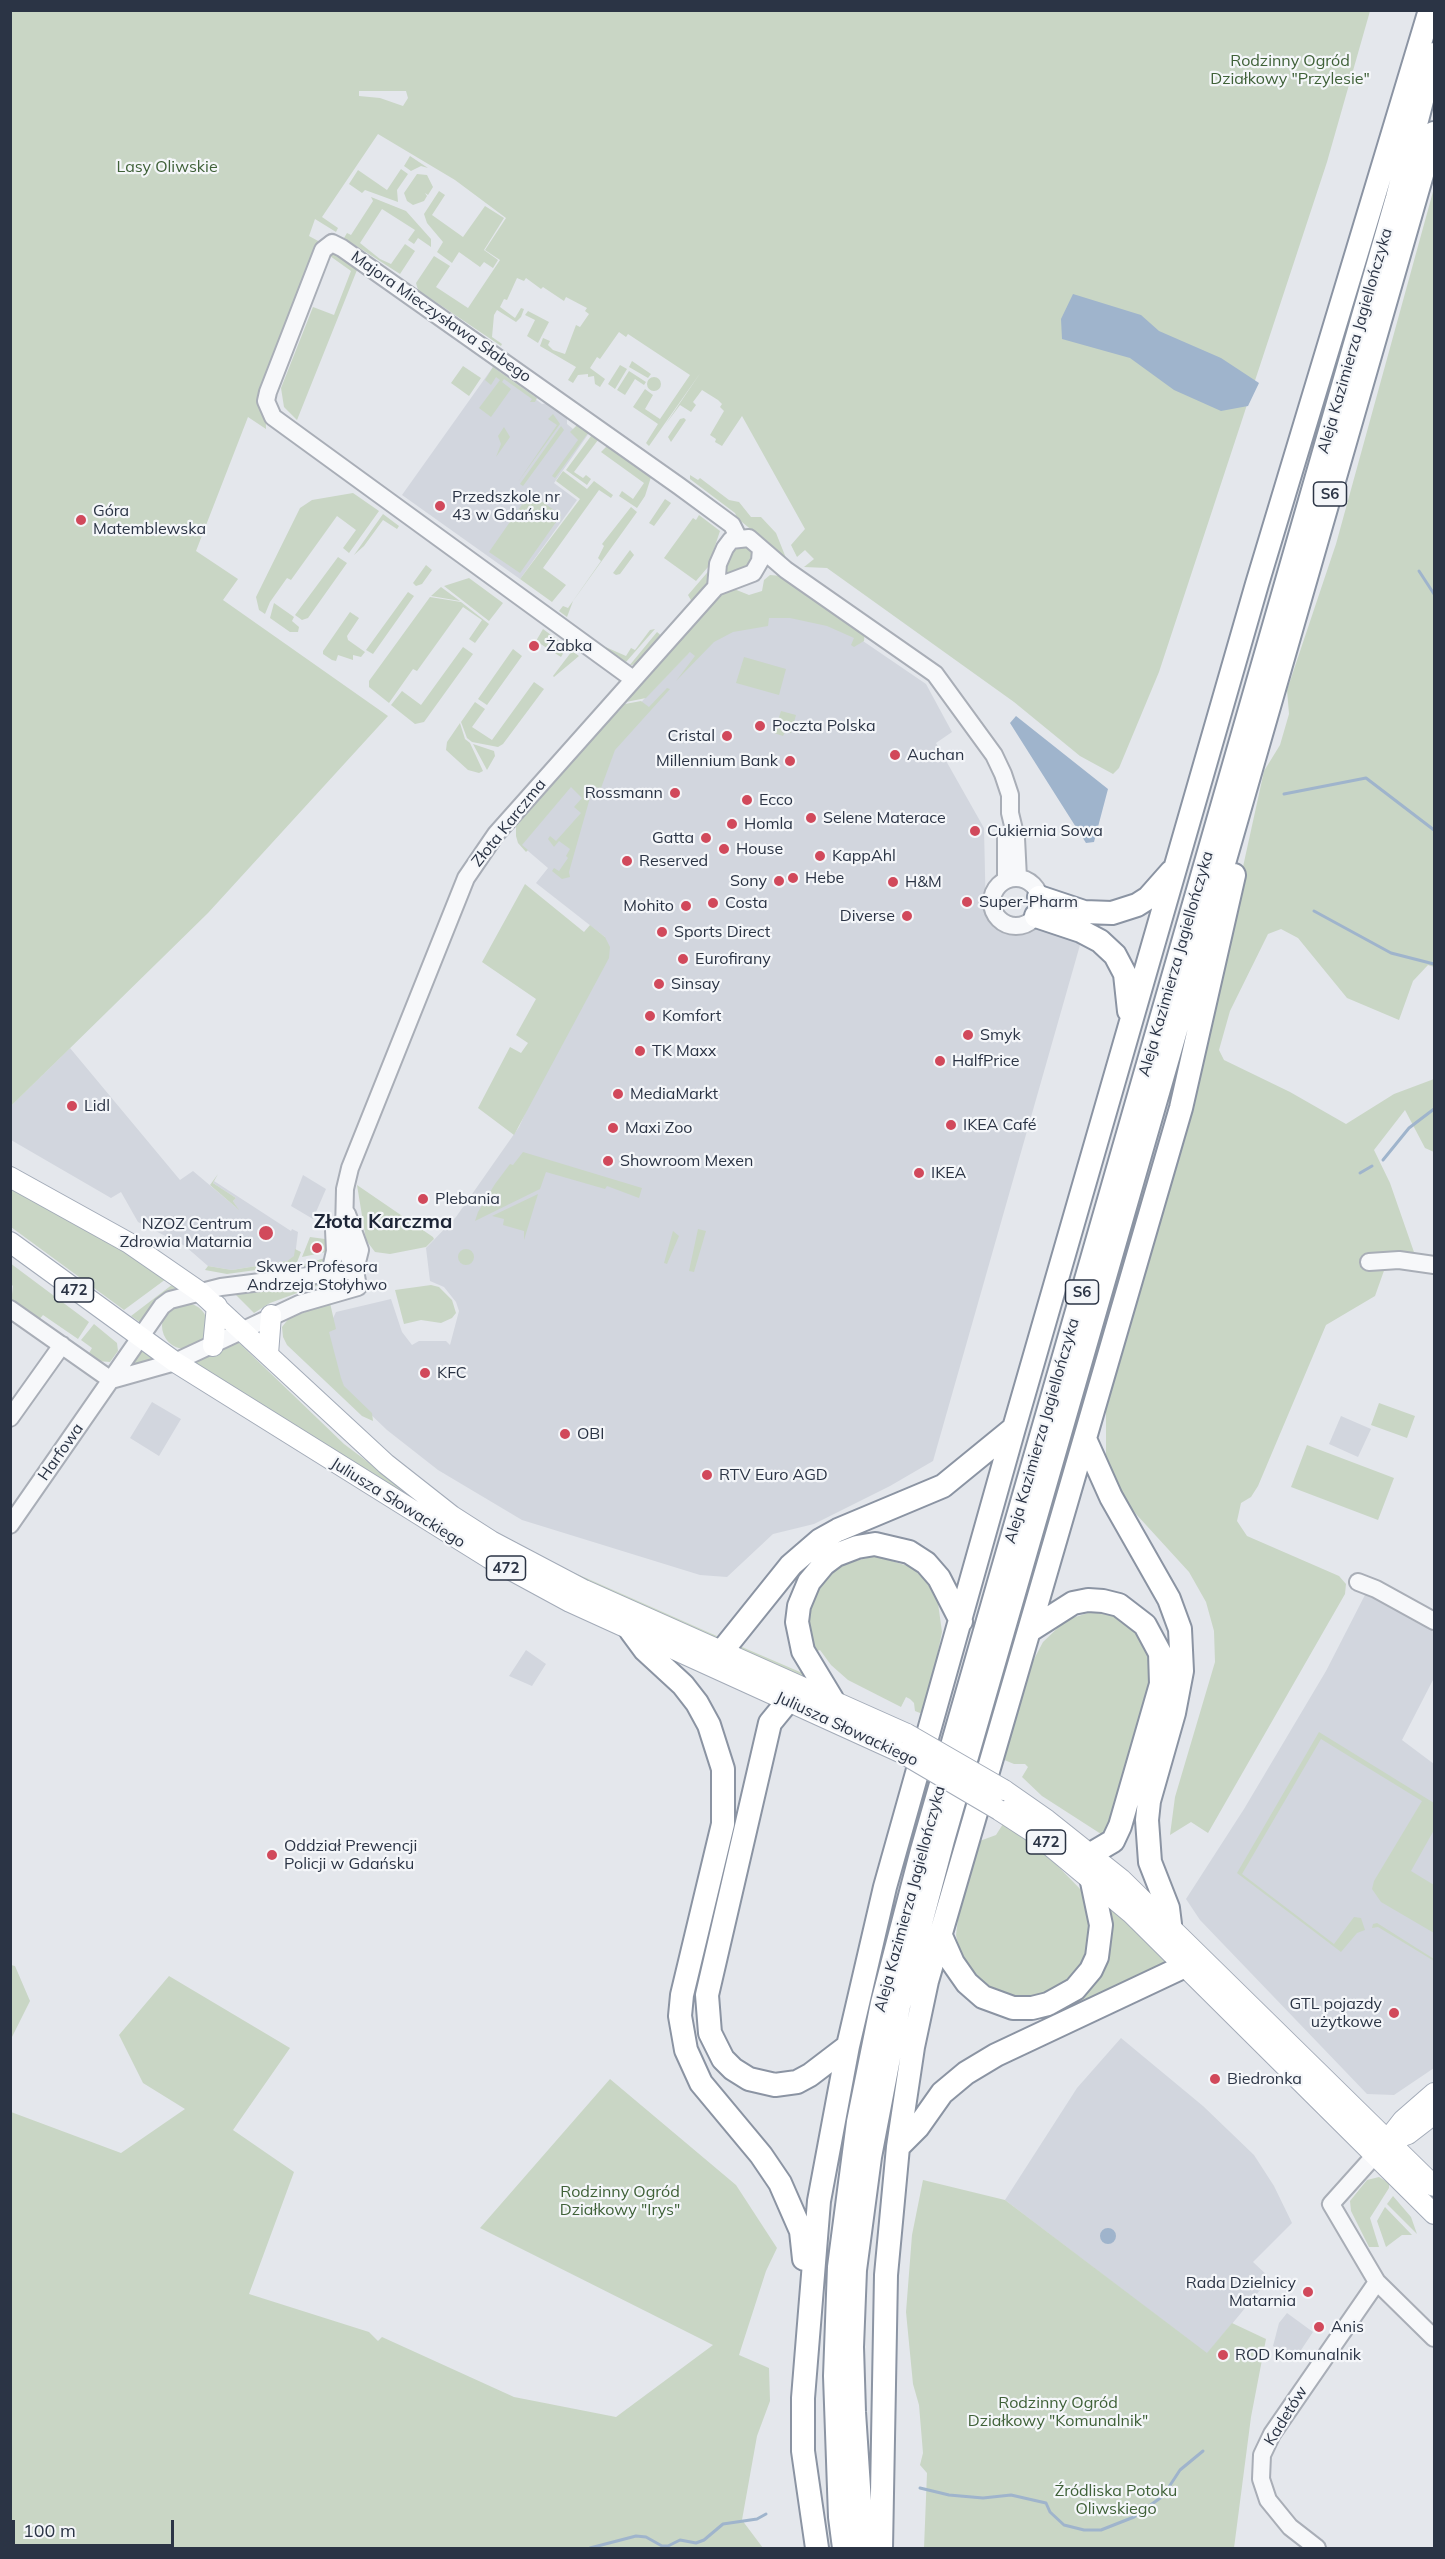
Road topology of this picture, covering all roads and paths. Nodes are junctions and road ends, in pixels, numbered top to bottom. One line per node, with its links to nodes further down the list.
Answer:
1 (1430, 10): 11 (highway)
2 (1434, 54): 61 (highway, Aleja Kazimierza Jagiellończyka / S6)
3 (1434, 134): 9 (highway, Aleja Kazimierza Jagiellończyka / S6)
4 (738, 537): 5 (street); 8 (street); 10 (street, Majora Mieczysława Słabego)
5 (760, 549): 6 (street); 7 (street)
6 (786, 570): 7 (street); 12 (street)
7 (753, 573): 8 (street, Złota Karczma)
8 (716, 587): 10 (street, Złota Karczma)
9 (1285, 648): 35 (highway); 62 (highway, Aleja Kazimierza Jagiellończyka / S6)
10 (633, 679): 16 (street, Złota Karczma)
11 (1175, 870): 13 (highway); 14 (highway)
12 (1012, 879): 13 (street); 13 (street)
13 (1037, 907): 14 (highway)
14 (1132, 1020): 34 (highway)
15 (10, 1177): 22 (main road, 472)
16 (344, 1207): 20 (street, Złota Karczma); 21 (street)
17 (10, 1242): 27 (main road, 472)
18 (1370, 1262): 19 (street)
19 (1434, 1264)
20 (330, 1273): 21 (street); 22 (street)
21 (356, 1278): 25 (street)
22 (200, 1292): 23 (main road, 472); 27 (street)
23 (217, 1306): 26 (main road, 472); 29 (main road)
24 (13, 1316): 28 (street)
25 (271, 1316): 26 (street); 30 (main road)
26 (242, 1329): 29 (street); 30 (main road, Juliusza Słowackiego / 472)
27 (139, 1336): 31 (main road, 472); 32 (street, Harfowa)
28 (62, 1345): 32 (street); 33 (street)
29 (213, 1346): 31 (street)
30 (268, 1354): 42 (main road, Juliusza Słowackiego / 472)
31 (175, 1362): 32 (street); 40 (main road, Juliusza Słowackiego / 472)
32 (111, 1380): 36 (street, Harfowa)
33 (10, 1418)
34 (1014, 1428): 38 (highway); 42 (highway)
35 (1086, 1439): 41 (highway); 47 (highway)
36 (10, 1525)
37 (1358, 1582): 39 (street)
38 (961, 1621): 43 (highway); 50 (highway)
39 (1434, 1621)
40 (631, 1631): 44 (main road, Juliusza Słowackiego / 472); 58 (highway)
41 (1029, 1631): 45 (highway); 48 (highway)
42 (722, 1651): 43 (main road, Juliusza Słowackiego / 472)
43 (832, 1699): 45 (main road, Juliusza Słowackiego / 472, bridge)
44 (788, 1701): 46 (main road, Juliusza Słowackiego / 472, bridge); 50 (highway)
45 (1091, 1854): 47 (main road, Juliusza Słowackiego / 472)
46 (1091, 1877): 48 (highway); 49 (main road, Juliusza Słowackiego / 472)
47 (1170, 1924): 54 (main road, Juliusza Słowackiego / 472)
48 (941, 1936): 53 (highway)
49 (1185, 1966): 53 (highway); 54 (main road, Juliusza Słowackiego / 472)
50 (848, 2046): 58 (highway)
51 (1434, 2093): 54 (main road)
52 (1434, 2114): 54 (main road)
53 (898, 2147): 63 (highway)
54 (1382, 2148): 55 (main road, Juliusza Słowackiego / 472); 56 (main road, Juliusza Słowackiego / 472); 57 (street)
55 (1434, 2186)
56 (1434, 2214)
57 (1377, 2282): 59 (street); 64 (street, Kadetów)
58 (809, 2301): 60 (highway)
59 (1434, 2338)
60 (817, 2548)
61 (844, 2548)
62 (863, 2548)
63 (881, 2548)
64 (1317, 2548)

